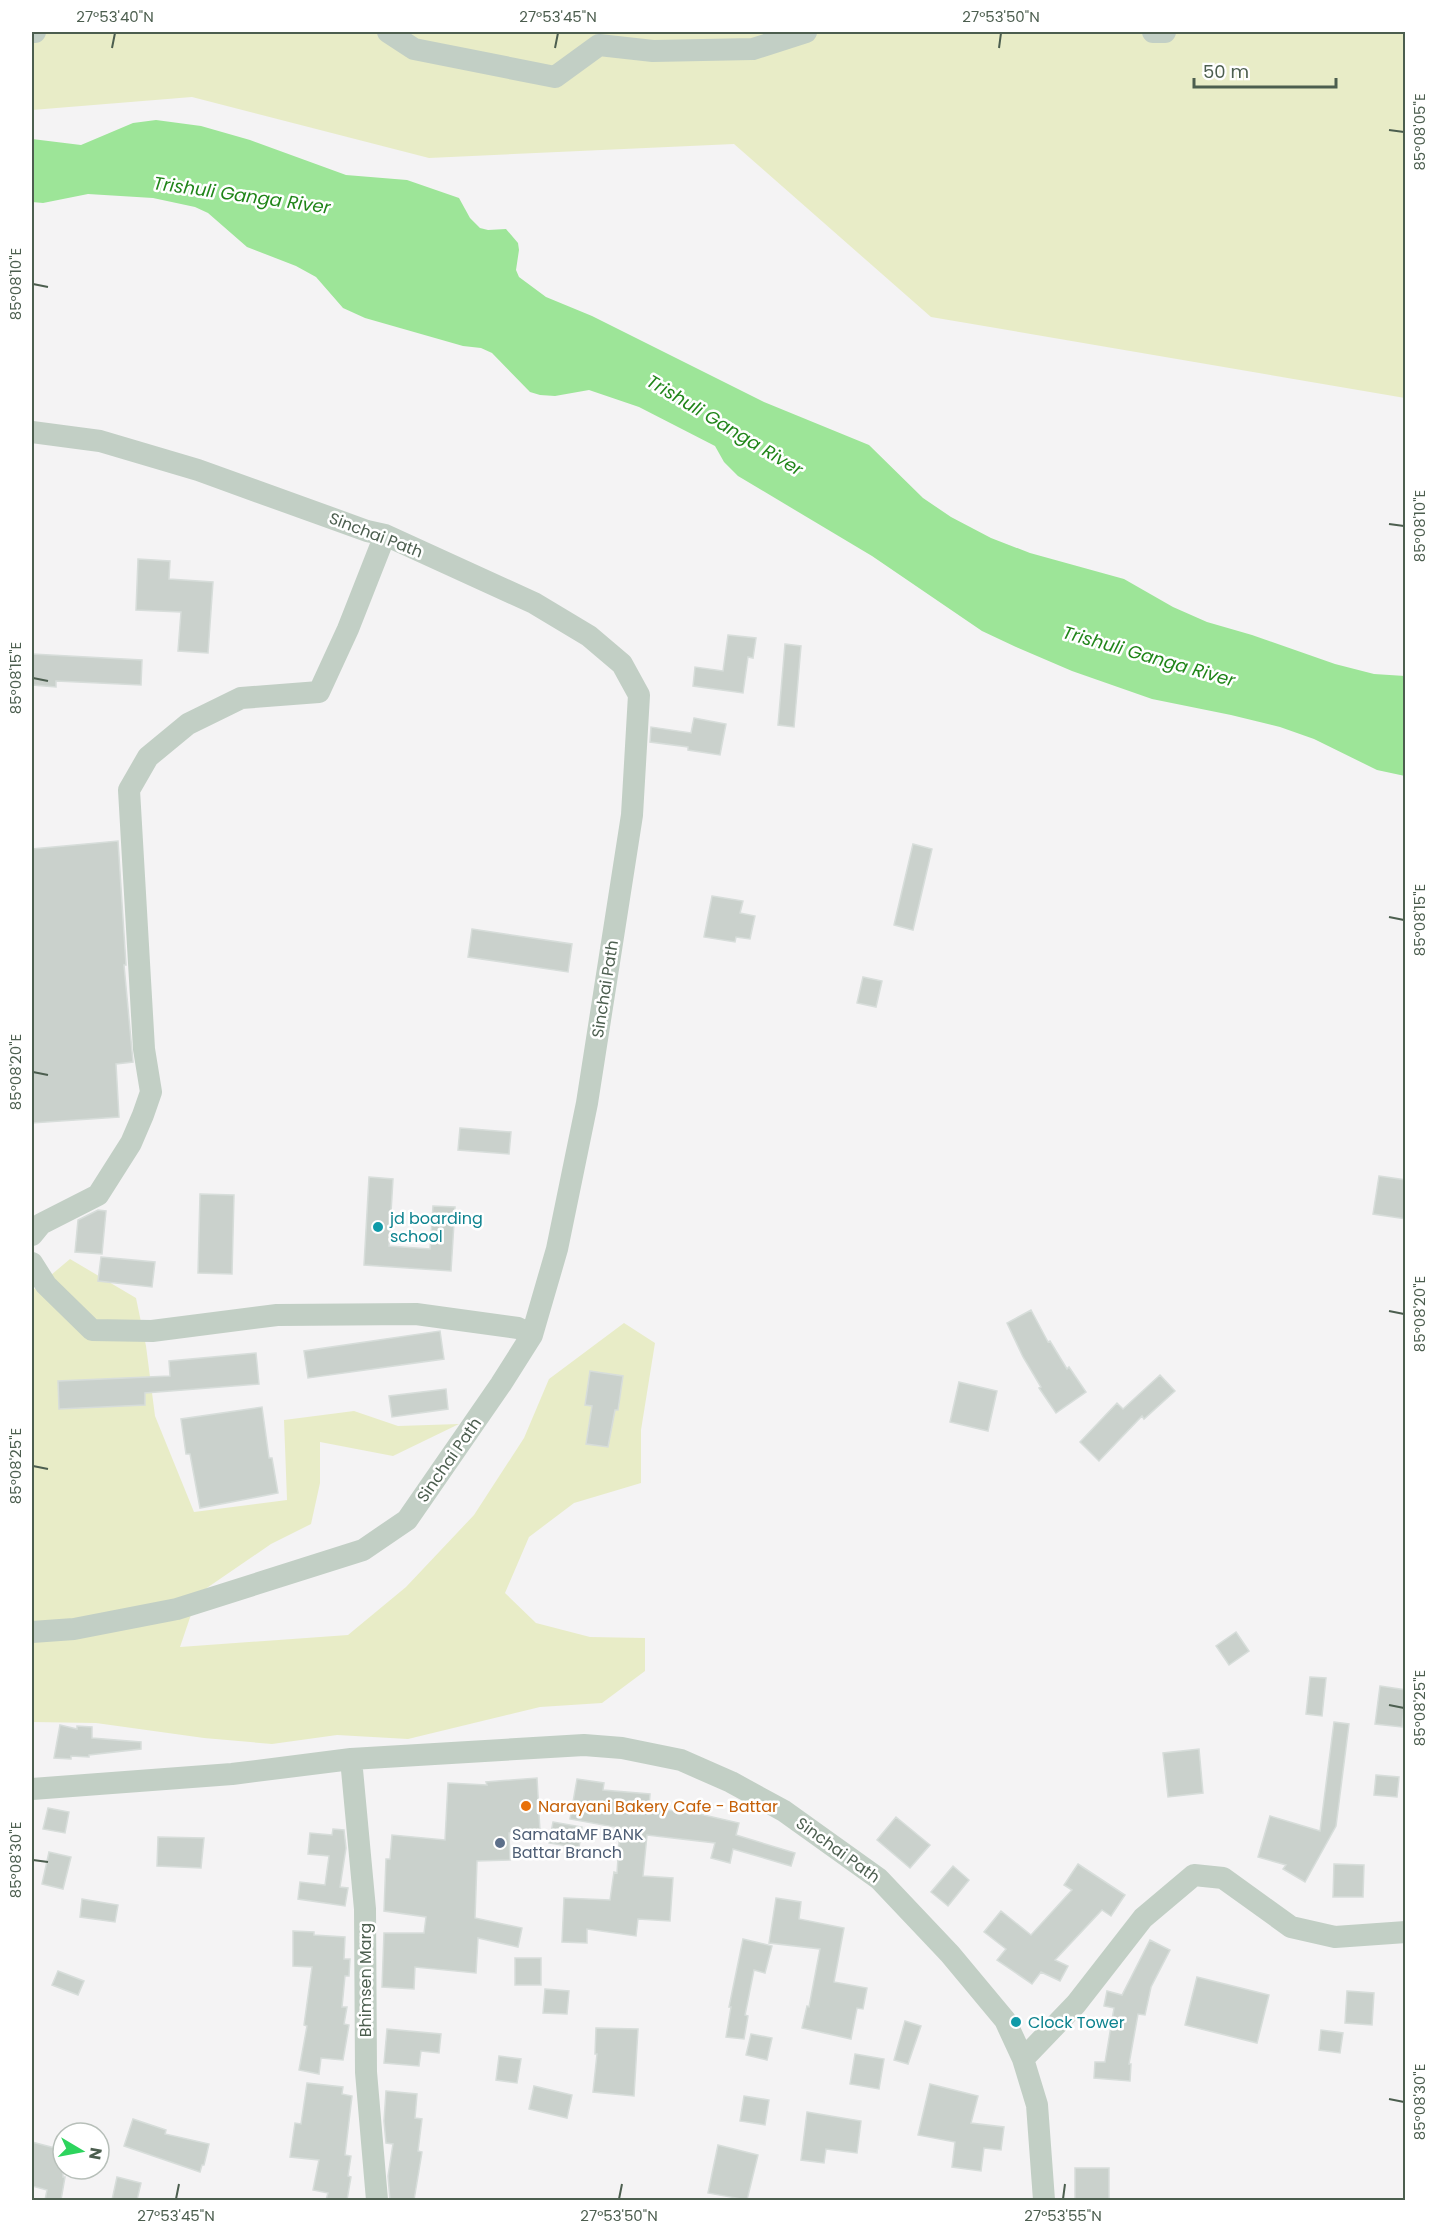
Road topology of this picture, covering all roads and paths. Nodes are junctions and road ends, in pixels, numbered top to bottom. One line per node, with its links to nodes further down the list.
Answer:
1 (388, 32): 2 (street)
2 (807, 32)
3 (1154, 32): 4 (street)
4 (1165, 32)
5 (32, 432): 6 (street, Sinchai Path)
6 (385, 535): 7 (street); 9 (street, Sinchai Path)
7 (32, 1235)
8 (32, 1263): 9 (street)
9 (532, 1335): 10 (street, Sinchai Path)
10 (32, 1632)
11 (351, 1759): 12 (street, Sinchai Path); 14 (street, Sinchai Path); 15 (street, Bhimsen Marg)
12 (32, 1789)
13 (1406, 1932): 14 (street)
14 (1023, 2058): 16 (street, Sinchai Path)
15 (377, 2200)
16 (1044, 2200)

